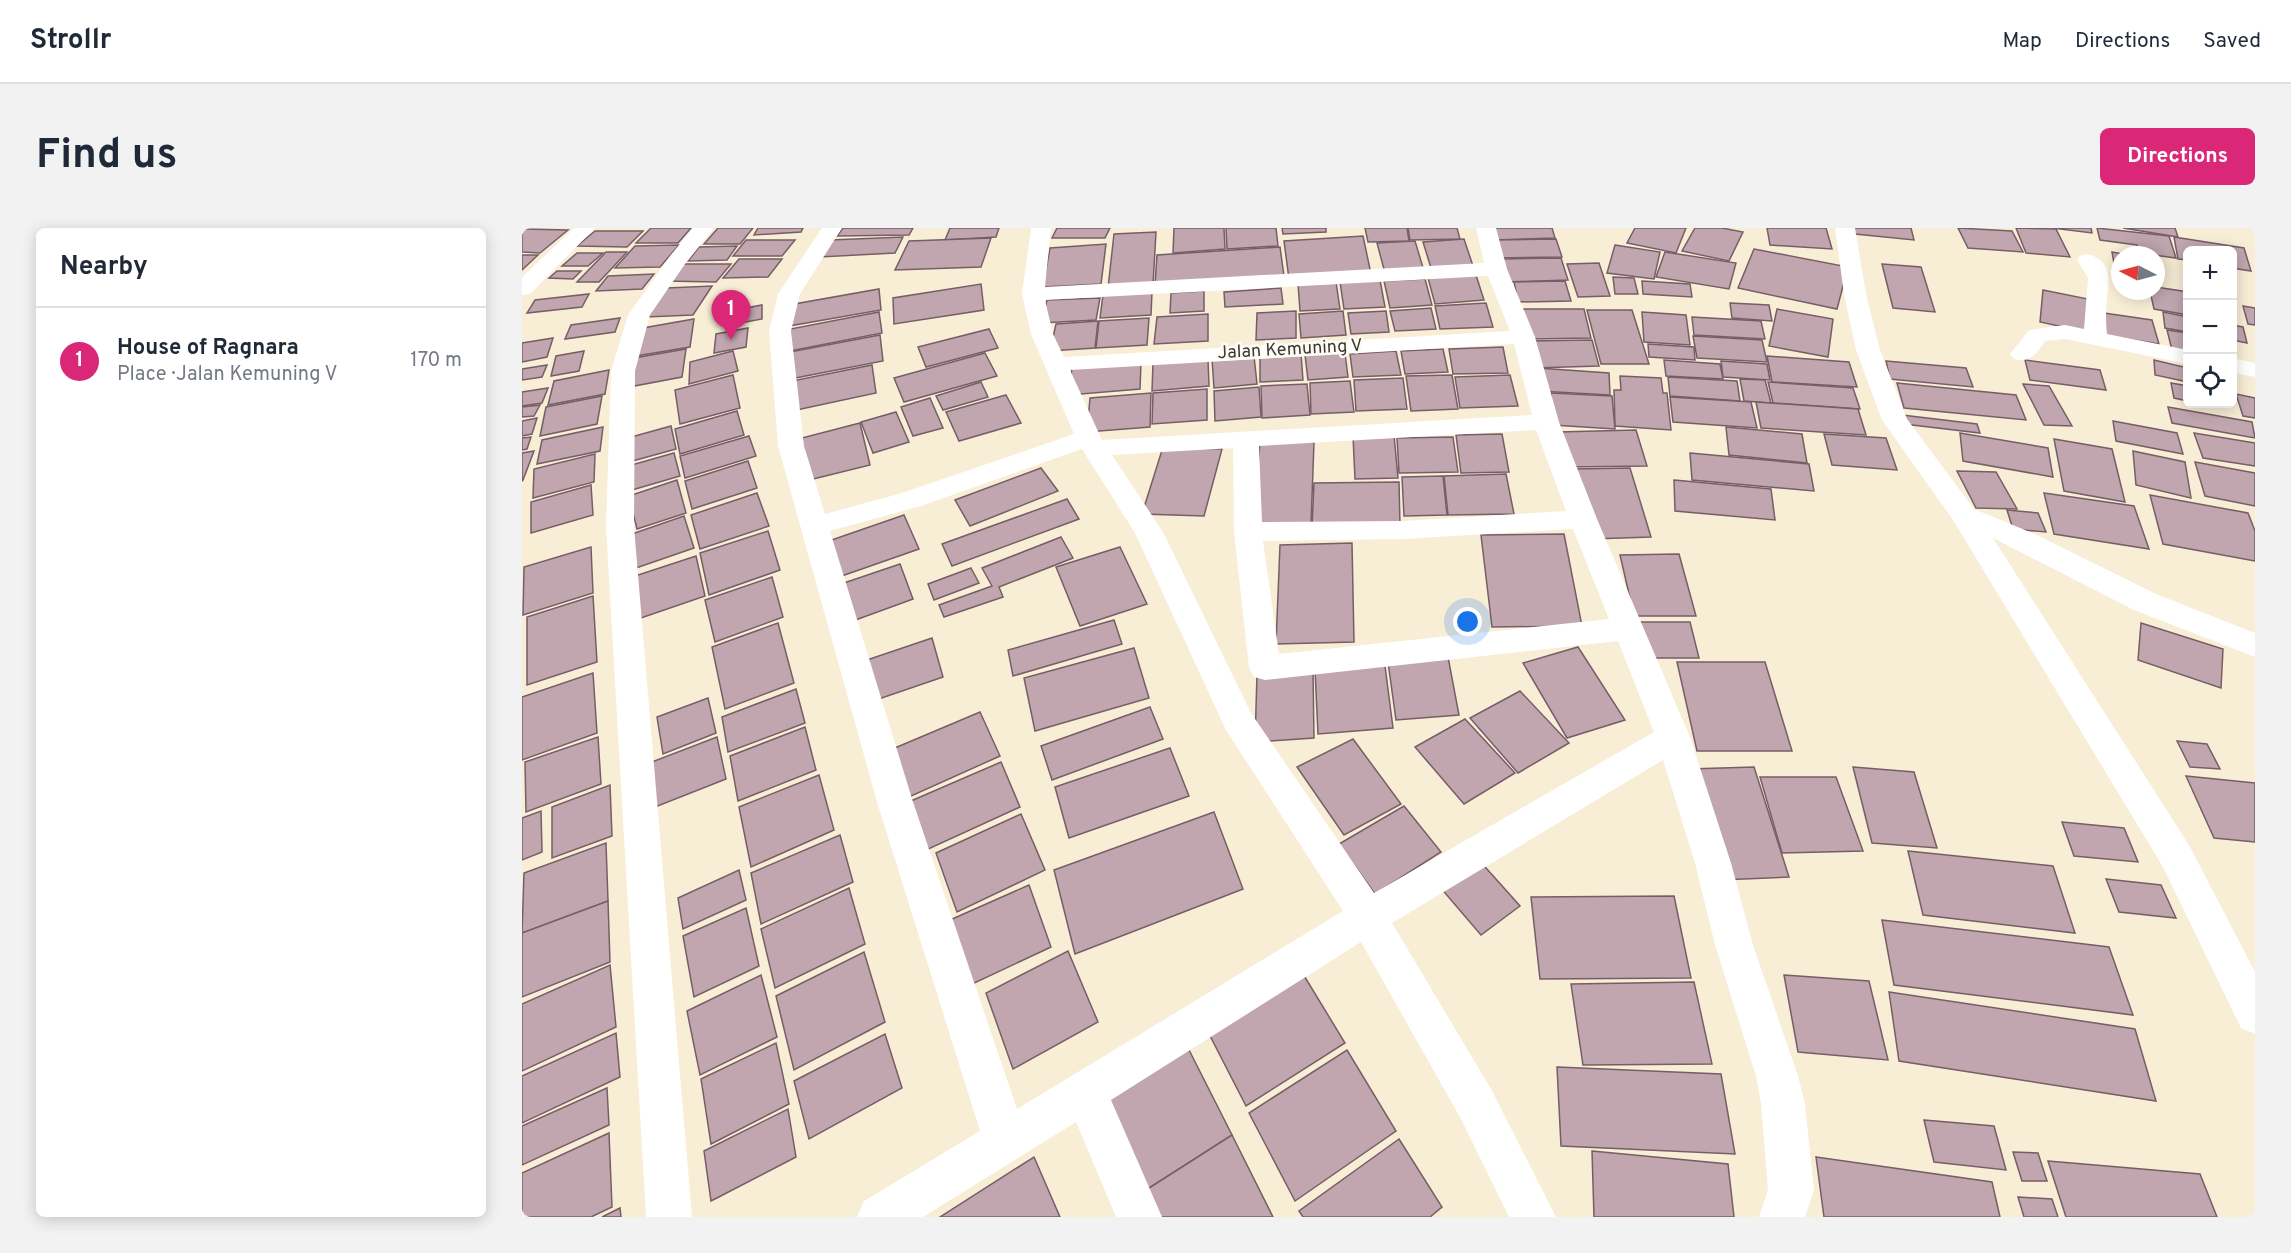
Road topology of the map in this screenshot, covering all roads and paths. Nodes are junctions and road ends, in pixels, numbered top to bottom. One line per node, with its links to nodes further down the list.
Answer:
1 (585, 228): 9 (street)
2 (704, 228): 32 (street)
3 (832, 228): 23 (street)
4 (1041, 228): 10 (street)
5 (1486, 228): 8 (street)
6 (1845, 228): 21 (street)
7 (2087, 260): 12 (street)
8 (1496, 269): 10 (street); 11 (street)
9 (522, 289)
10 (1033, 294): 15 (street)
11 (1524, 337): 15 (street, Jalan Kemuning V); 18 (street)
12 (2095, 338): 13 (street); 14 (street)
13 (2022, 354)
14 (2183, 356)
15 (1056, 364): 20 (street)
16 (2237, 366): 17 (street)
17 (2255, 370)
18 (1546, 422): 19 (street); 22 (street)
19 (1246, 439): 20 (street); 24 (street)
20 (1091, 443): 23 (street); 28 (street)
21 (1964, 515): 26 (street); 29 (street)
22 (1583, 519): 24 (street); 25 (street)
23 (815, 525): 31 (street)
24 (1248, 532): 25 (street)
25 (1629, 628): 27 (street)
26 (2255, 645)
27 (1673, 737): 28 (street); 36 (street)
28 (1368, 917): 30 (street); 35 (street)
29 (2255, 1014)
30 (1085, 1091): 31 (street); 34 (street)
31 (1006, 1142): 33 (street)
32 (669, 1217)
33 (880, 1217)
34 (1139, 1217)
35 (1533, 1217)
36 (1782, 1217)

